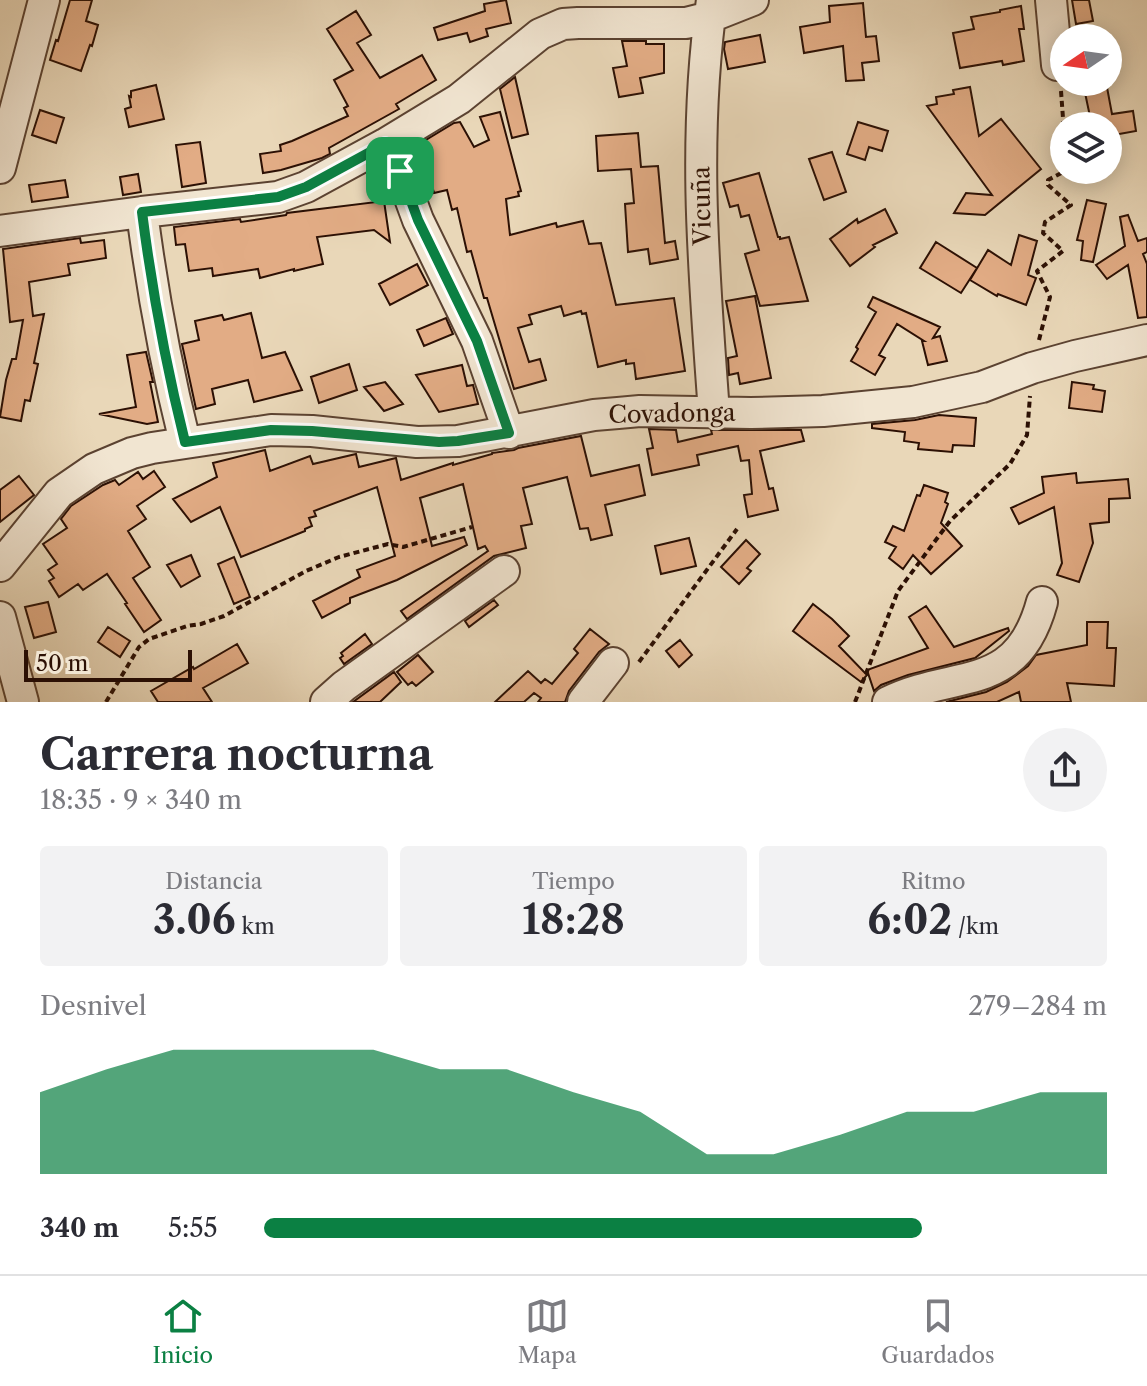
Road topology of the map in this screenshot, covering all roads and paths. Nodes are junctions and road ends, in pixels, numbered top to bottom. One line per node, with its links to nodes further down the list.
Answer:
1 (44, 0): 7 (street)
2 (753, 0): 4 (street)
3 (1051, 0): 5 (street)
4 (711, 9): 6 (street); 13 (street, Vicuña)
5 (1053, 24)
6 (385, 144): 9 (street); 14 (street)
7 (0, 168)
8 (1050, 179): 12 (path)
9 (142, 212): 10 (street); 15 (street)
10 (0, 231)
11 (1147, 340): 12 (street, Covadonga)
12 (1032, 368): 13 (street, Covadonga); 27 (path)
13 (714, 413): 14 (street, Covadonga)
14 (509, 433): 15 (street, Covadonga)
15 (185, 442): 18 (street, Covadonga)
16 (472, 527): 24 (path)
17 (737, 529): 22 (path)
18 (0, 566)
19 (504, 571): 25 (street)
20 (1042, 602): 28 (street)
21 (0, 617): 23 (street)
22 (613, 663): 26 (street)
23 (23, 702)
24 (106, 702)
25 (326, 702)
26 (583, 702)
27 (855, 702)
28 (888, 702)

